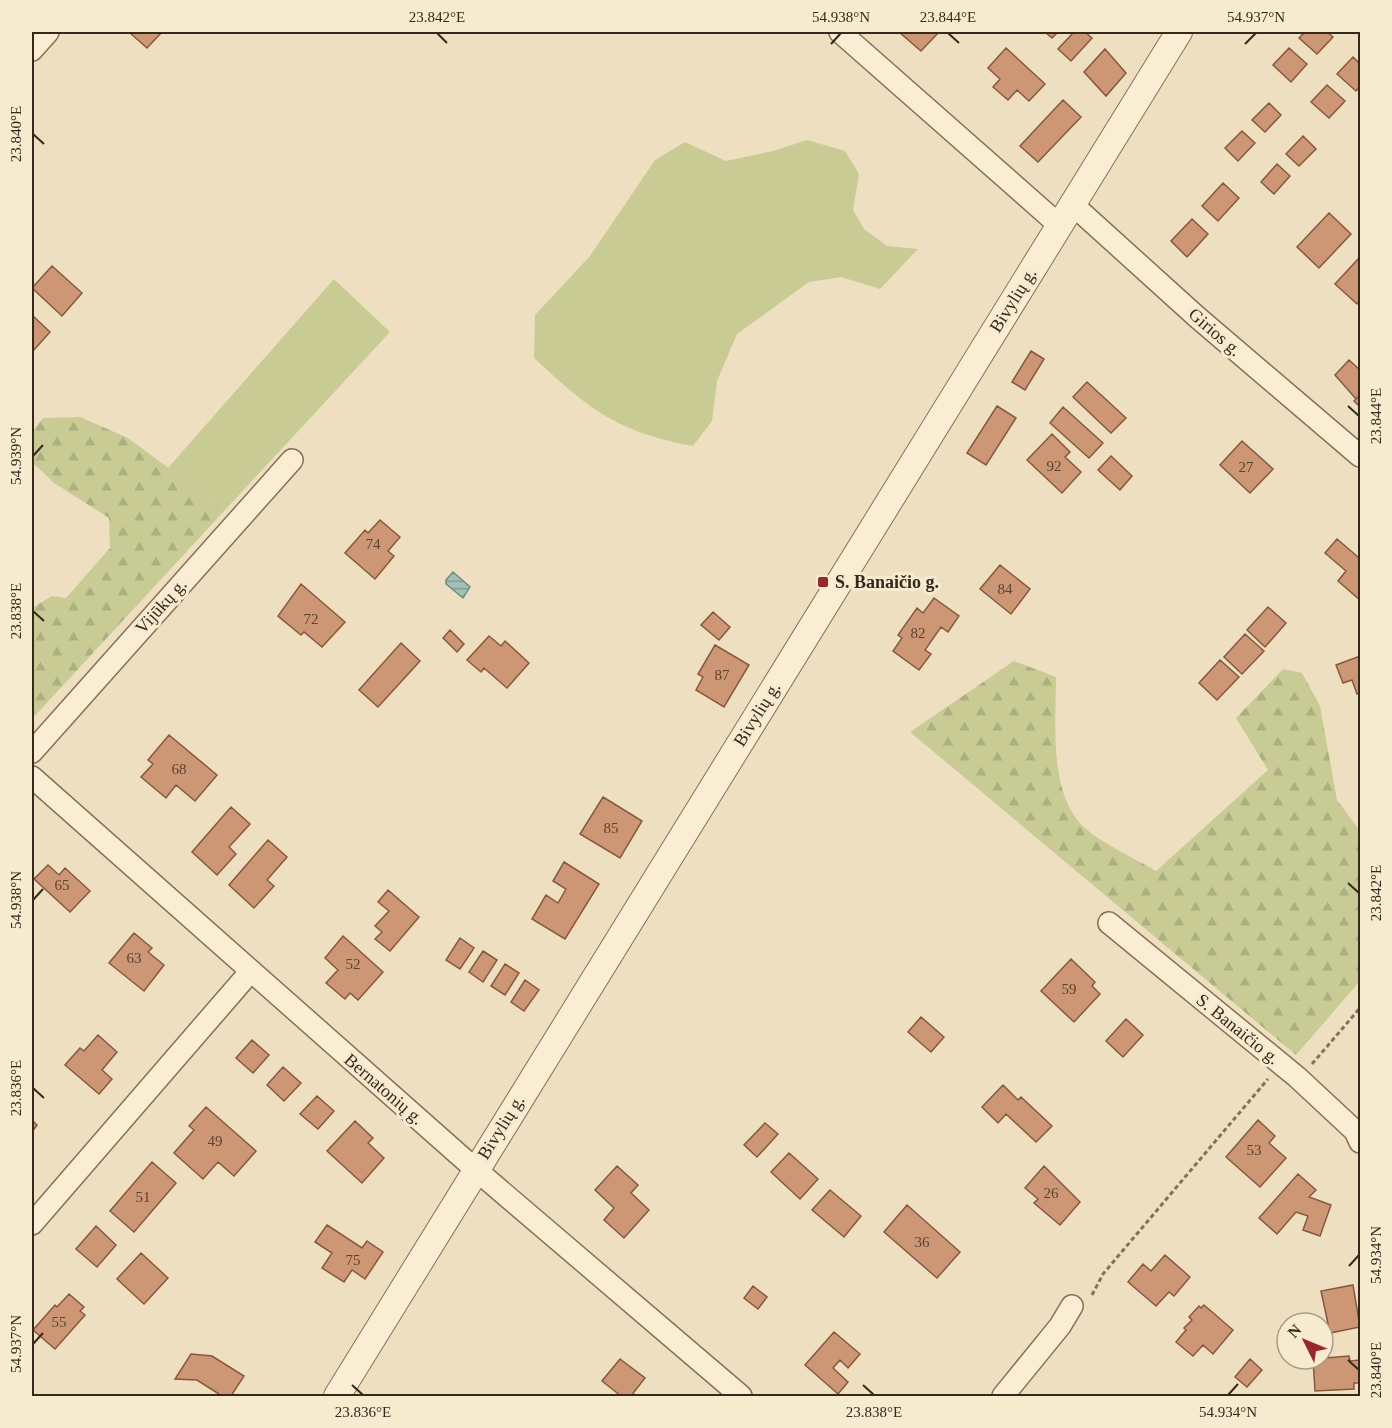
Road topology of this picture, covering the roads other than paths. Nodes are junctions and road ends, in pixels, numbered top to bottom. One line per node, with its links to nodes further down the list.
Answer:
1 (48, 32): 4 (street)
2 (840, 32): 5 (street, Girios g.)
3 (1179, 32): 5 (street, Bivylių g.)
4 (32, 50)
5 (1065, 215): 6 (street, Girios g.); 13 (street, Bivylių g.)
6 (1360, 456)
7 (292, 460): 8 (street, Vijūkų g.)
8 (32, 752)
9 (32, 777): 11 (street, Bernatonių g.)
10 (1108, 923): 12 (street, S. Banaičio g.)
11 (250, 972): 13 (street, Bernatonių g.); 14 (street)
12 (1360, 1142)
13 (475, 1169): 16 (street, Bivylių g.); 17 (street, Bernatonių g.)
14 (32, 1224)
15 (1072, 1306): 18 (street)
16 (337, 1396)
17 (741, 1396)
18 (1003, 1396)

